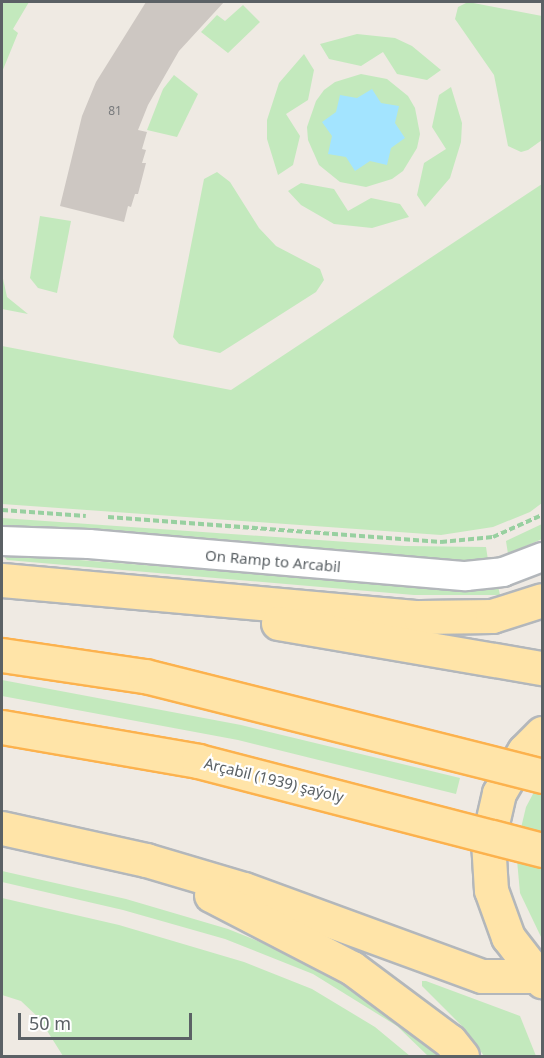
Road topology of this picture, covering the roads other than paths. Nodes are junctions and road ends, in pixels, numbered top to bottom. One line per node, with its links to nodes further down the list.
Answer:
1 (2, 541): 2 (street, On Ramp to Arcabil)
2 (543, 557)
3 (2, 580): 4 (main road)
4 (65, 584): 5 (main road); 7 (main road)
5 (543, 600)
6 (2, 655): 10 (main road, bridge)
7 (543, 668)
8 (2, 727): 12 (main road, Arçabil (1939) şaýoly, bridge)
9 (543, 733): 14 (main road)
10 (543, 776)
11 (11, 832): 13 (main road)
12 (543, 850)
13 (146, 860): 14 (main road); 15 (main road)
14 (540, 978)
15 (462, 1056)

